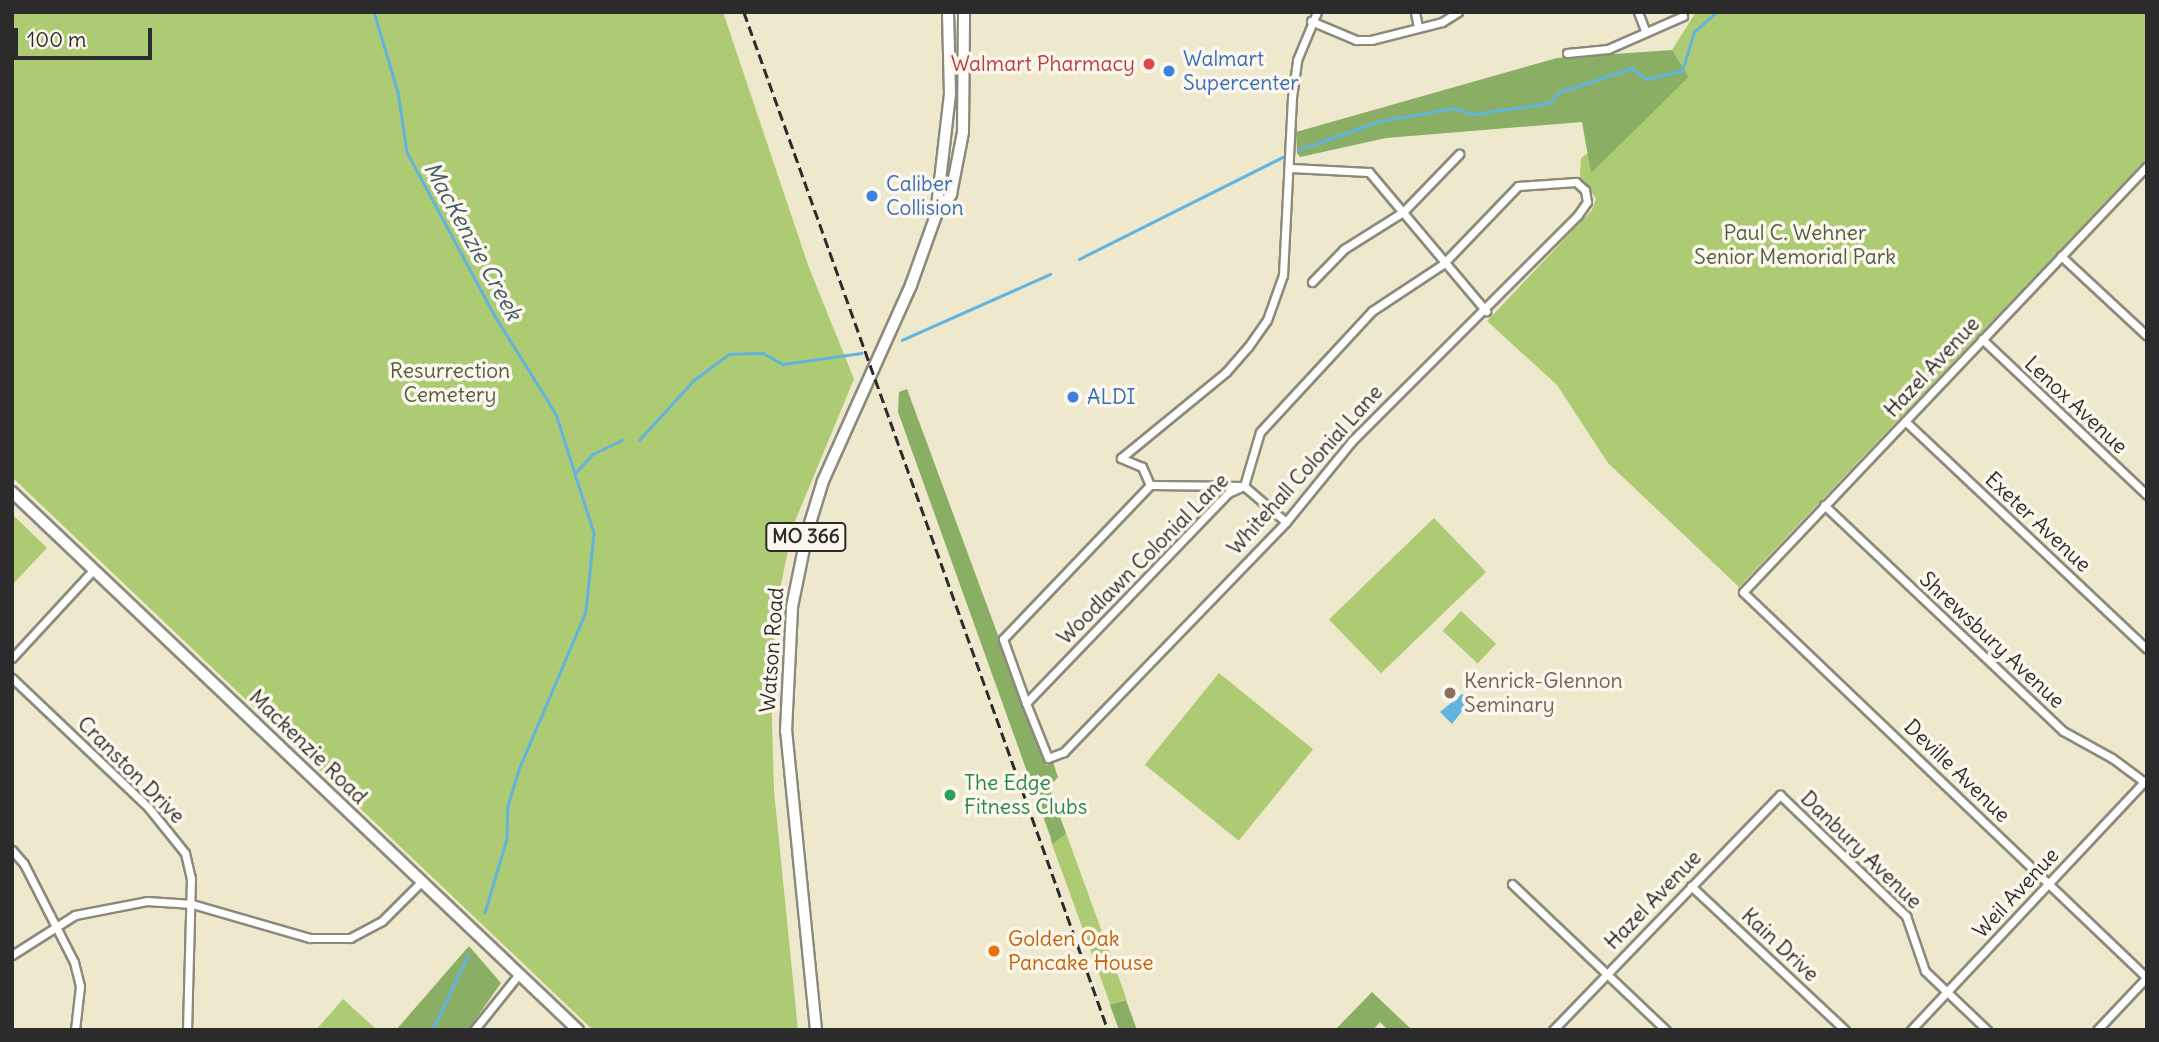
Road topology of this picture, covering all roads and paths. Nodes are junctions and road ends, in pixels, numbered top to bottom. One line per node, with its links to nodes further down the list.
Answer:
1 (948, 12): 19 (main road, Watson Road / MO 366)
2 (964, 12): 19 (main road, Watson Road / MO 366)
3 (1317, 12): 8 (street)
4 (1415, 12): 9 (street)
5 (1458, 12): 9 (street)
6 (1637, 12): 10 (street)
7 (1682, 16): 10 (street)
8 (1311, 21): 9 (street); 14 (street)
9 (1418, 28)
10 (1645, 30): 11 (street)
11 (1567, 53)
12 (1459, 153): 18 (street)
13 (2147, 166): 15 (street, Hazel Avenue)
14 (1290, 168): 18 (street); 27 (street)
15 (2140, 174): 16 (street); 20 (street, Hazel Avenue)
16 (2147, 180)
17 (1587, 202): 21 (street, Woodlawn Colonial Lane); 23 (street, Whitehall Colonial Lane)
18 (1403, 212): 21 (street); 22 (street)
19 (936, 215): 57 (main road, Watson Road / MO 366)
20 (2061, 256): 24 (street); 25 (street, Hazel Avenue)
21 (1443, 264): 23 (street); 28 (street, Woodlawn Colonial Lane)
22 (1312, 282)
23 (1486, 311): 32 (street, Whitehall Colonial Lane)
24 (2147, 336)
25 (1982, 340): 26 (street, Hazel Avenue); 30 (street, Lenox Avenue)
26 (1905, 421): 31 (street, Hazel Avenue); 35 (street, Exeter Avenue)
27 (1150, 485): 28 (street); 38 (street)
28 (1244, 486): 32 (street); 38 (street, Woodlawn Colonial Lane)
29 (12, 492): 33 (main road, Mackenzie Road)
30 (2147, 495)
31 (1824, 505): 34 (street, Hazel Avenue); 39 (street, Shrewsbury Avenue)
32 (1286, 522): 38 (street, Whitehall Colonial Lane)
33 (93, 569): 36 (street); 42 (main road, Mackenzie Road)
34 (1743, 592): 43 (street, Deville Avenue)
35 (2147, 649)
36 (12, 658)
37 (12, 678): 46 (street, Cranston Drive)
38 (1026, 703)
39 (2146, 782): 43 (street, Weil Avenue)
40 (1780, 795): 45 (street, Hazel Avenue); 52 (street, Danbury Avenue)
41 (12, 850): 47 (street)
42 (422, 881): 46 (street); 50 (main road, Mackenzie Road)
43 (2050, 883): 51 (street, Deville Avenue); 52 (street, Weil Avenue)
44 (1512, 884): 49 (street)
45 (1691, 886): 49 (street, Hazel Avenue); 60 (street, Kain Drive)
46 (192, 904): 47 (street); 54 (street, Cranston Drive)
47 (56, 923): 48 (street); 53 (street)
48 (12, 955)
49 (1607, 973): 58 (street, Hazel Avenue); 59 (street)
50 (519, 974): 55 (street); 56 (main road, Mackenzie Road)
51 (2146, 977): 63 (street)
52 (1947, 991): 61 (street, Weil Avenue); 62 (street, Danbury Avenue)
53 (75, 1030)
54 (187, 1030)
55 (474, 1030)
56 (578, 1030)
57 (816, 1030)
58 (1553, 1030)
59 (1666, 1030)
60 (1845, 1030)
61 (1911, 1030)
62 (1987, 1030)
63 (2097, 1030)

